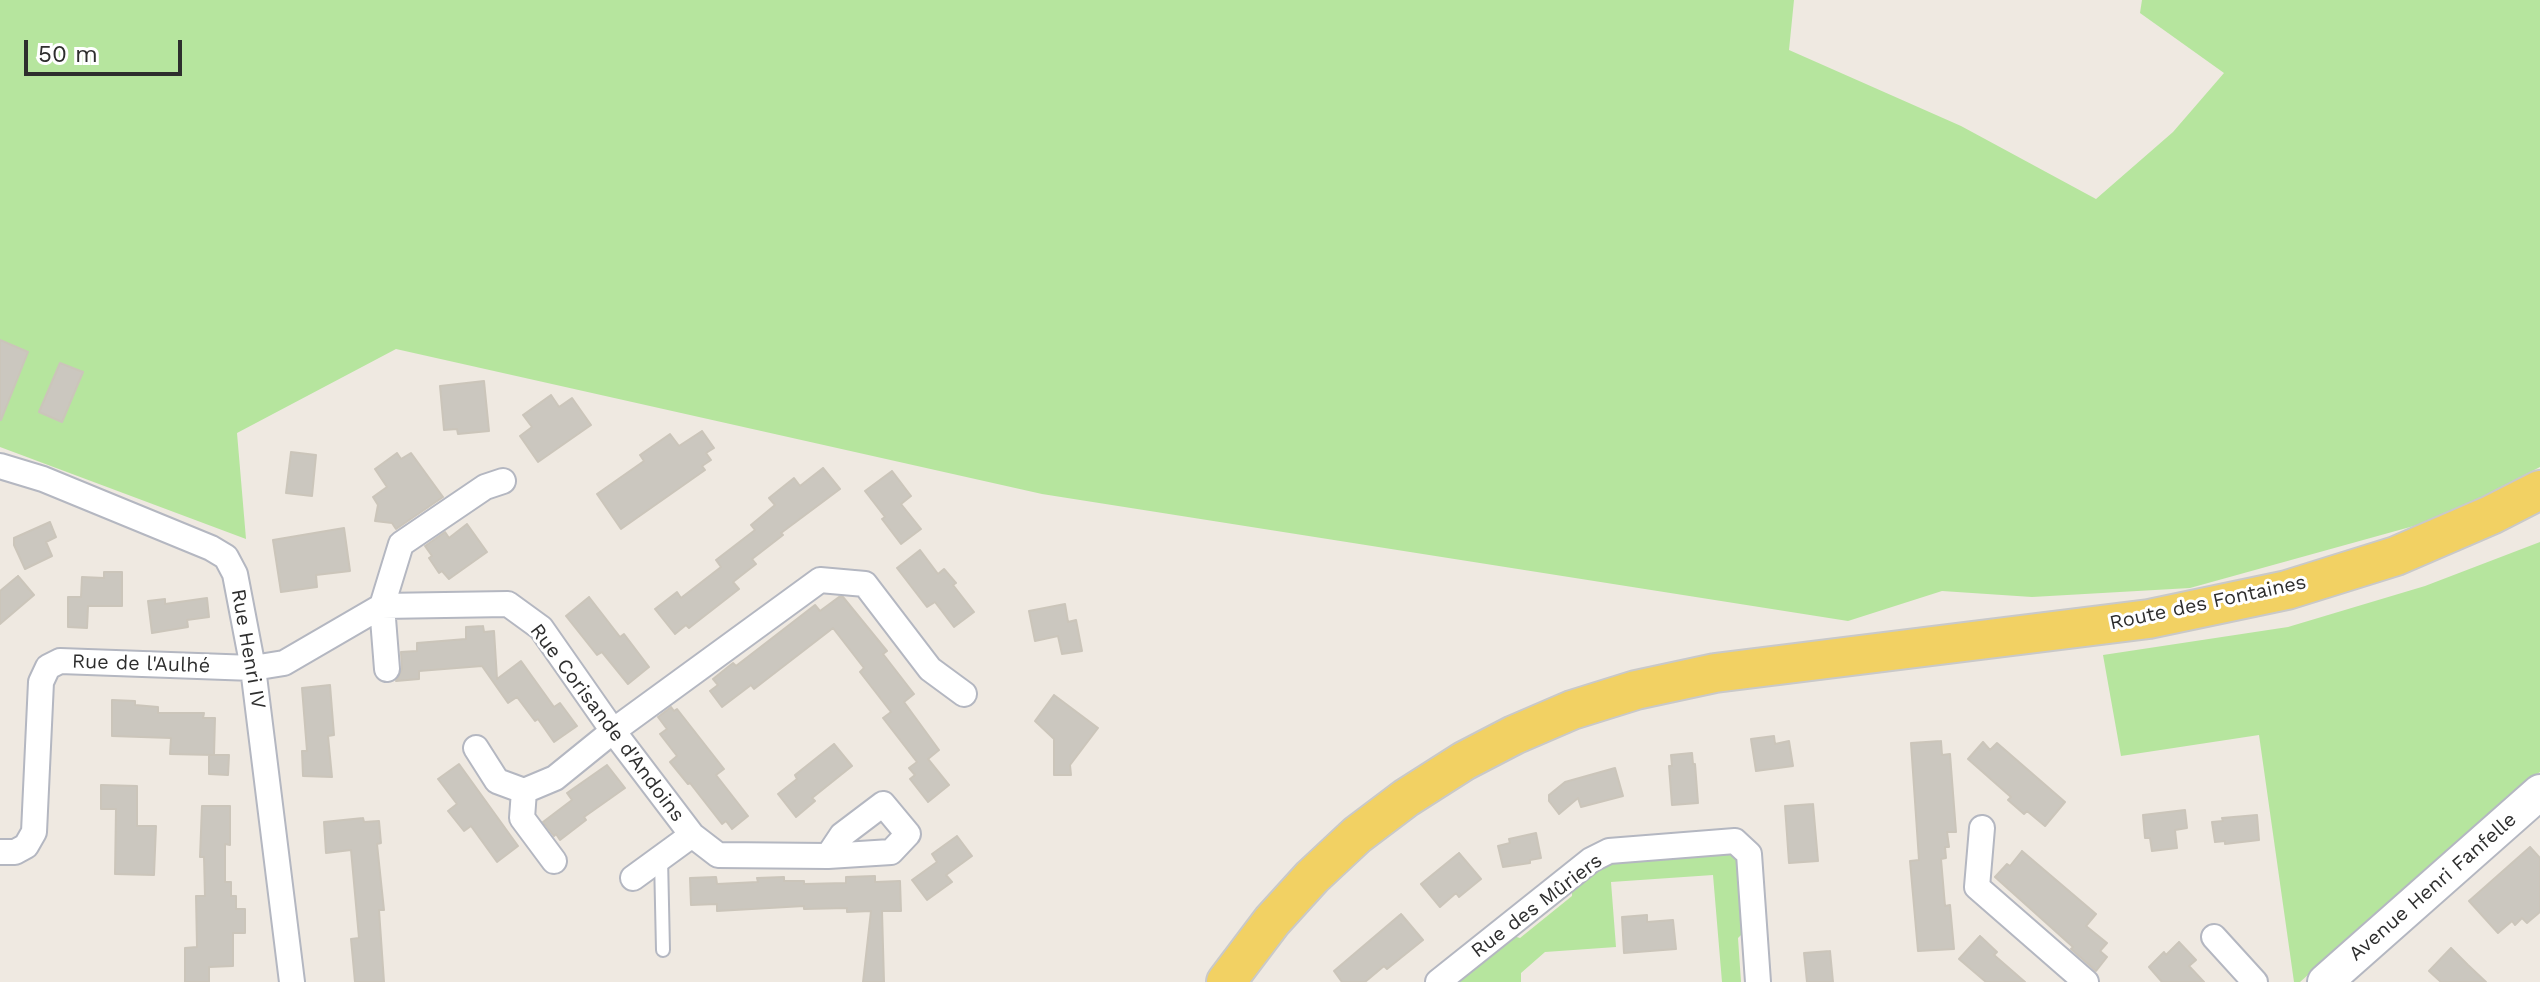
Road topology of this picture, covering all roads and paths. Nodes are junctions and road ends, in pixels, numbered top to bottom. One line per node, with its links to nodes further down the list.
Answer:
1 (1, 468): 5 (street, Rue Henri IV)
2 (503, 481): 4 (street)
3 (2540, 490): 22 (main road, Route des Fontaines)
4 (382, 606): 5 (street, Rue Corisande d'Andoins); 6 (street); 8 (street, Rue Corisande d'Andoins)
5 (253, 668): 14 (street, Rue de l'Aulhé); 21 (street, Rue Henri IV)
6 (387, 669)
7 (964, 694): 8 (street)
8 (613, 731): 10 (street); 13 (street, Rue Corisande d'Andoins)
9 (476, 748): 10 (street)
10 (524, 791): 17 (street)
11 (2540, 792): 27 (street, Avenue Henri Fanfelle)
12 (1982, 828): 25 (street)
13 (692, 835): 15 (street, Rue Corisande d'Andoins); 16 (street)
14 (0, 852)
15 (828, 856)
16 (661, 858): 18 (street); 20 (lane)
17 (554, 861)
18 (633, 878)
19 (2214, 937): 26 (street)
20 (663, 950)
21 (292, 982)
22 (1226, 982)
23 (1438, 982): 24 (street, Rue des Mûriers)
24 (1758, 982)
25 (2086, 982)
26 (2255, 982)
27 (2325, 982)

